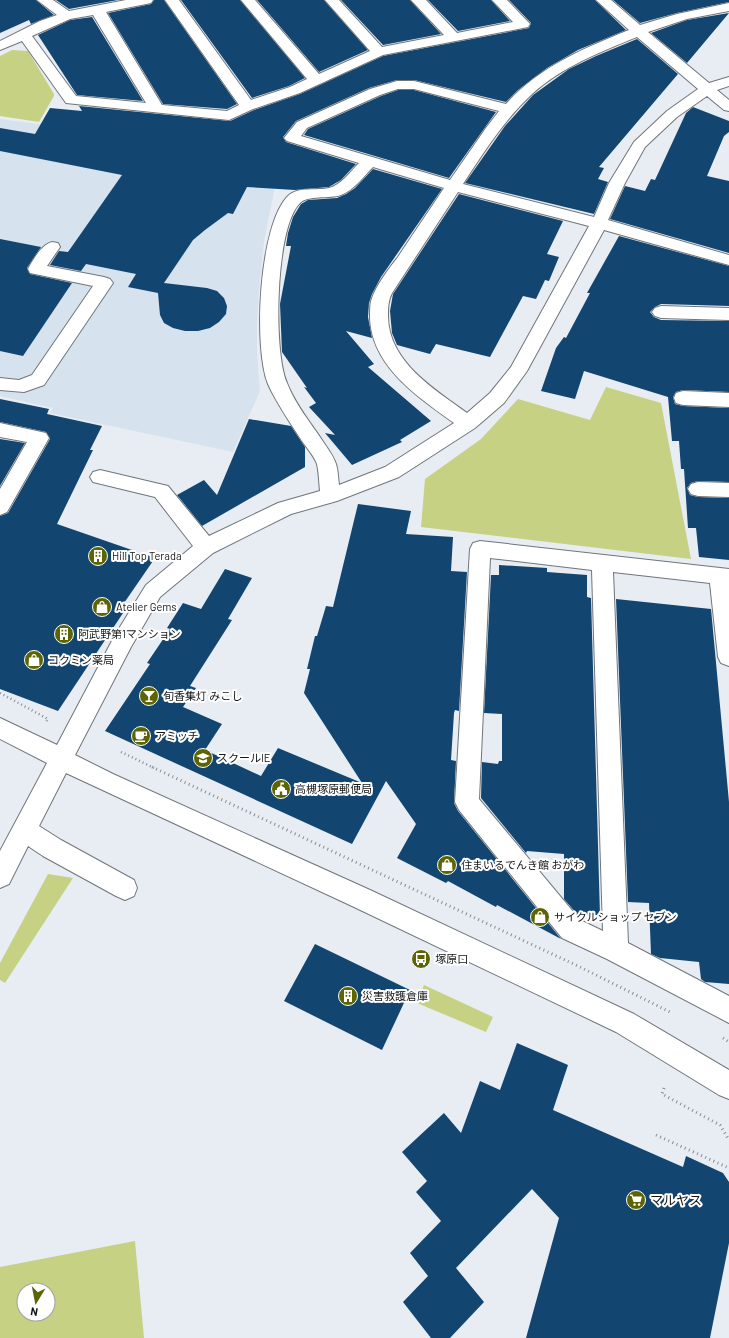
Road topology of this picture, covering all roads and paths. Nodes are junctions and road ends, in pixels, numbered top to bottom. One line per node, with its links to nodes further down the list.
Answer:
1 (44, 0): 11 (street)
2 (146, 0): 10 (street)
3 (172, 0): 20 (street)
4 (248, 0): 17 (street)
5 (332, 0): 16 (street)
6 (418, 0): 14 (street)
7 (499, 0): 14 (street)
8 (603, 0): 12 (street)
9 (729, 7): 12 (street)
10 (98, 11): 11 (street); 22 (street)
11 (67, 16): 13 (street)
12 (637, 31): 19 (street); 23 (street)
13 (24, 34): 15 (street); 22 (street)
14 (453, 37): 16 (street)
15 (0, 46)
16 (379, 52): 17 (street)
17 (316, 80): 20 (street)
18 (729, 81): 19 (street)
19 (707, 88): 21 (street); 26 (street)
20 (248, 106): 22 (street)
21 (729, 107)
22 (157, 109)
23 (509, 109): 24 (street); 25 (street)
24 (370, 161): 25 (street); 39 (street)
25 (453, 186): 26 (street); 34 (street)
26 (599, 223): 28 (street); 34 (street)
27 (52, 247): 31 (street)
28 (729, 260)
29 (661, 312): 30 (street)
30 (729, 314)
31 (0, 384)
32 (683, 398): 33 (street)
33 (729, 400)
34 (468, 423): 39 (street)
35 (0, 430): 40 (street)
36 (100, 477): 41 (street)
37 (698, 489): 38 (street)
38 (729, 490)
39 (330, 496): 41 (street)
40 (0, 507)
41 (206, 547): 47 (street)
42 (602, 563): 43 (street); 51 (street); 51 (street)
43 (725, 576): 44 (street)
44 (729, 657)
45 (0, 728): 47 (street)
46 (121, 752): 53 (path)
47 (61, 759): 48 (street); 56 (street)
48 (25, 830): 49 (street); 50 (street)
49 (0, 876)
50 (125, 888)
51 (616, 950): 52 (street)
52 (729, 1010)
53 (672, 1013)
54 (722, 1038): 55 (path)
55 (729, 1042)
56 (729, 1085)
57 (664, 1088): 59 (path)
58 (656, 1135): 60 (path)
59 (729, 1140)
60 (729, 1168)

